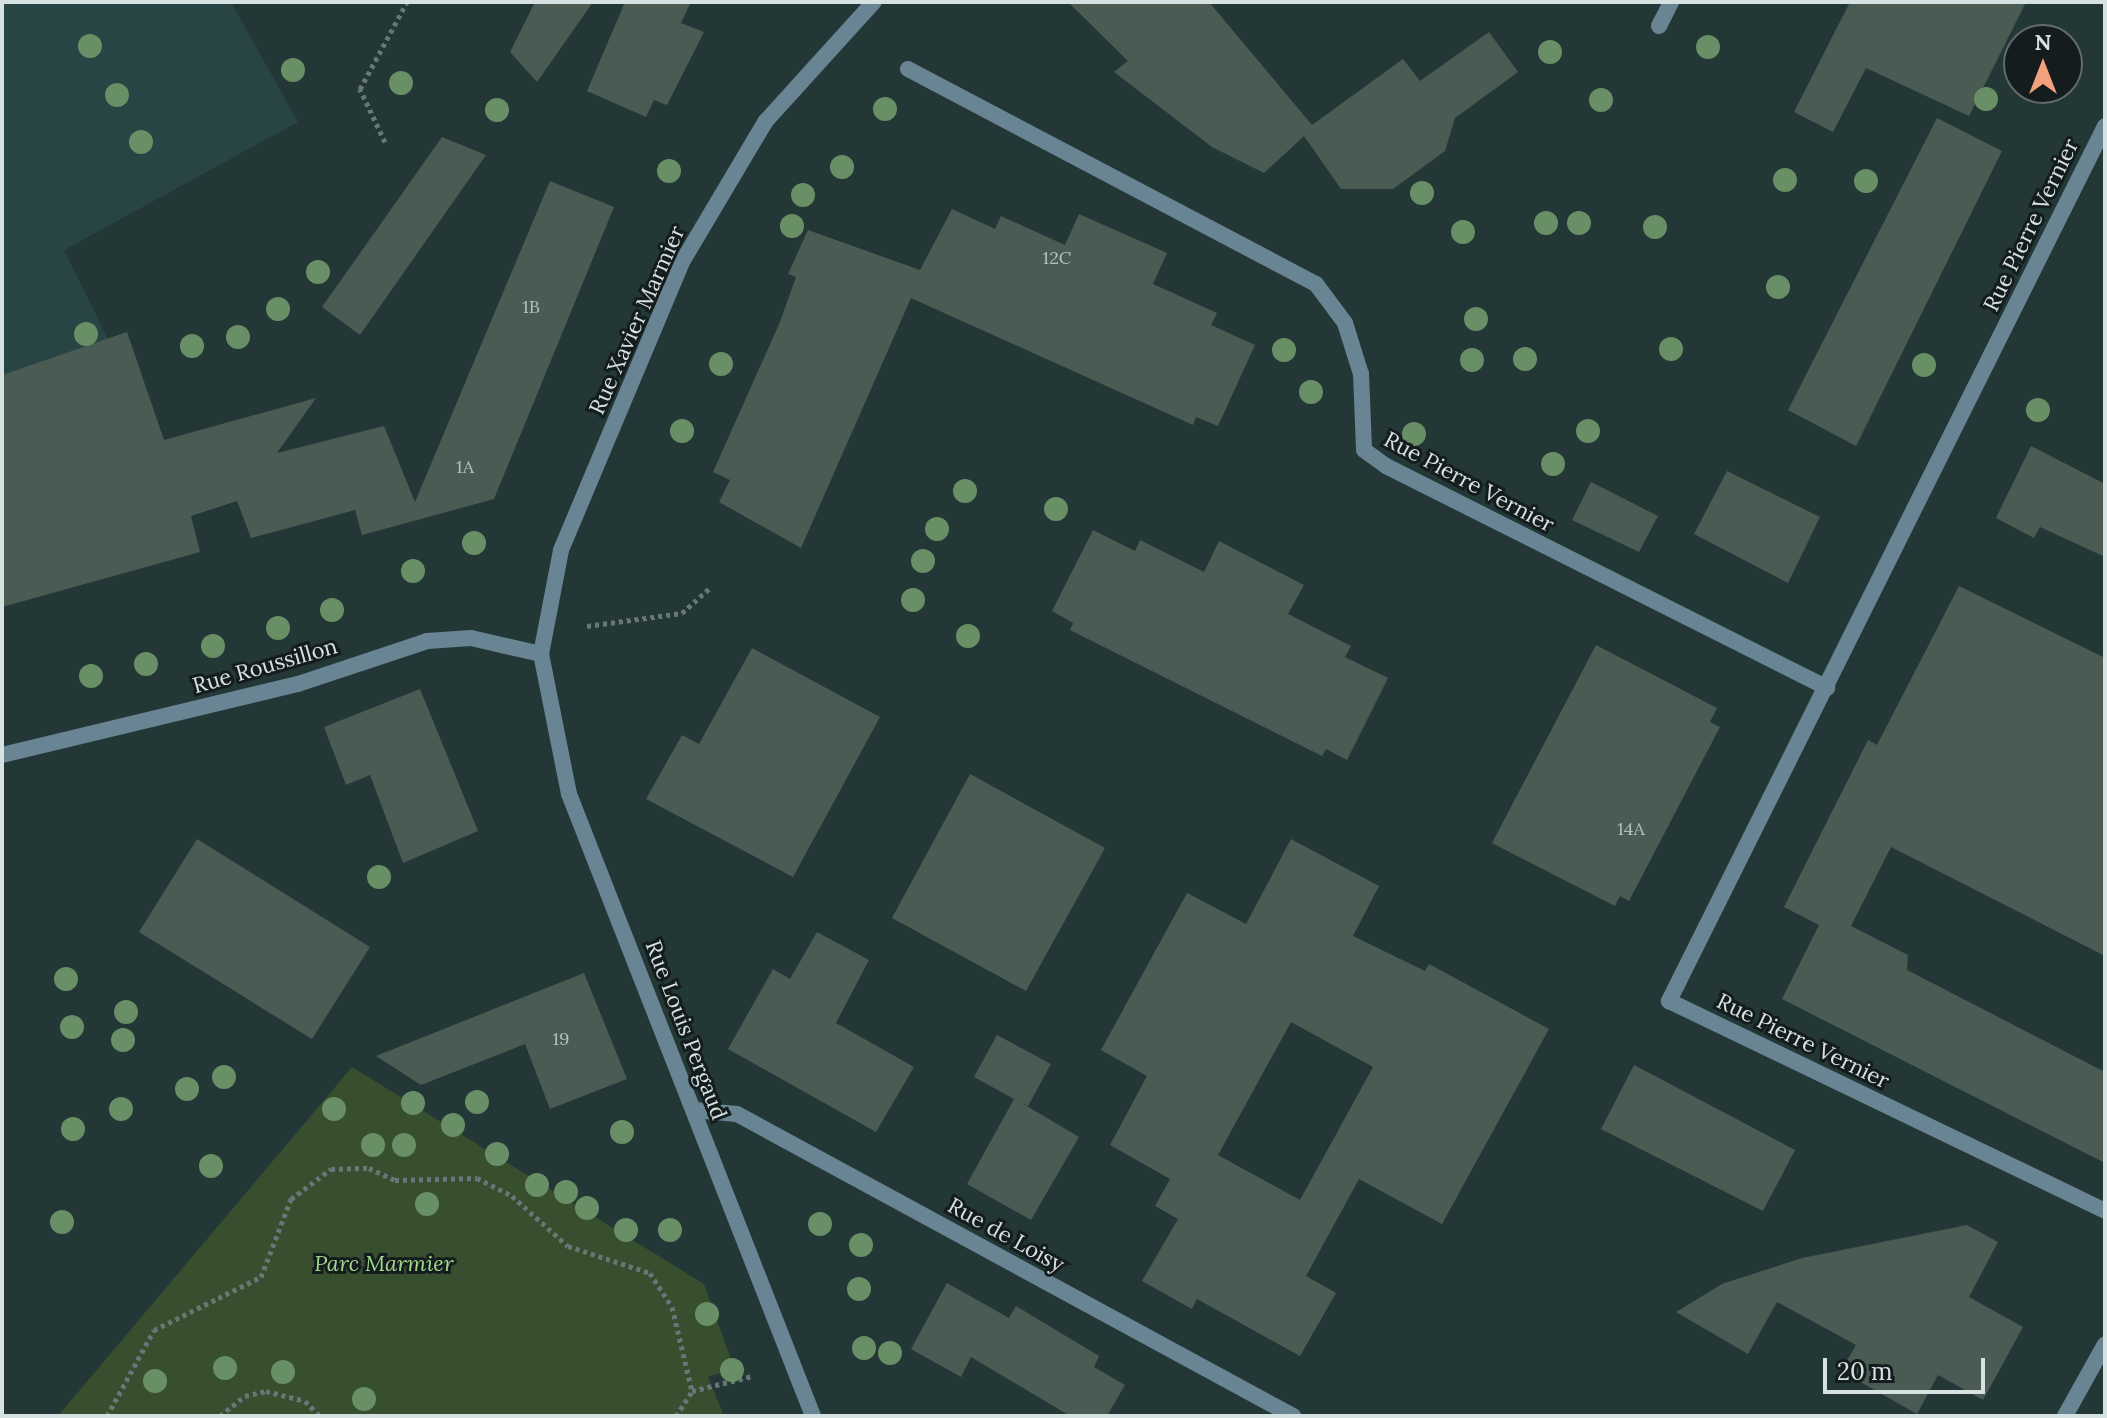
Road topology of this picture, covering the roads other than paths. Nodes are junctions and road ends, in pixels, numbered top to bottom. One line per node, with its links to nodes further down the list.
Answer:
1 (874, 2): 6 (street, Rue Xavier Marmier)
2 (1671, 2): 3 (street)
3 (1659, 26)
4 (908, 69): 7 (street, Rue Pierre Vernier)
5 (2105, 126): 7 (street, Rue Pierre Vernier)
6 (541, 654): 8 (street, Rue Roussillon); 9 (street, Rue Louis Pergaud)
7 (1827, 688): 10 (street, Rue Pierre Vernier)
8 (2, 755)
9 (694, 1110): 12 (street, Rue Louis Pergaud); 13 (street, Rue de Loisy)
10 (2105, 1211)
11 (2105, 1344): 14 (street)
12 (813, 1416)
13 (1293, 1416)
14 (2065, 1416)

